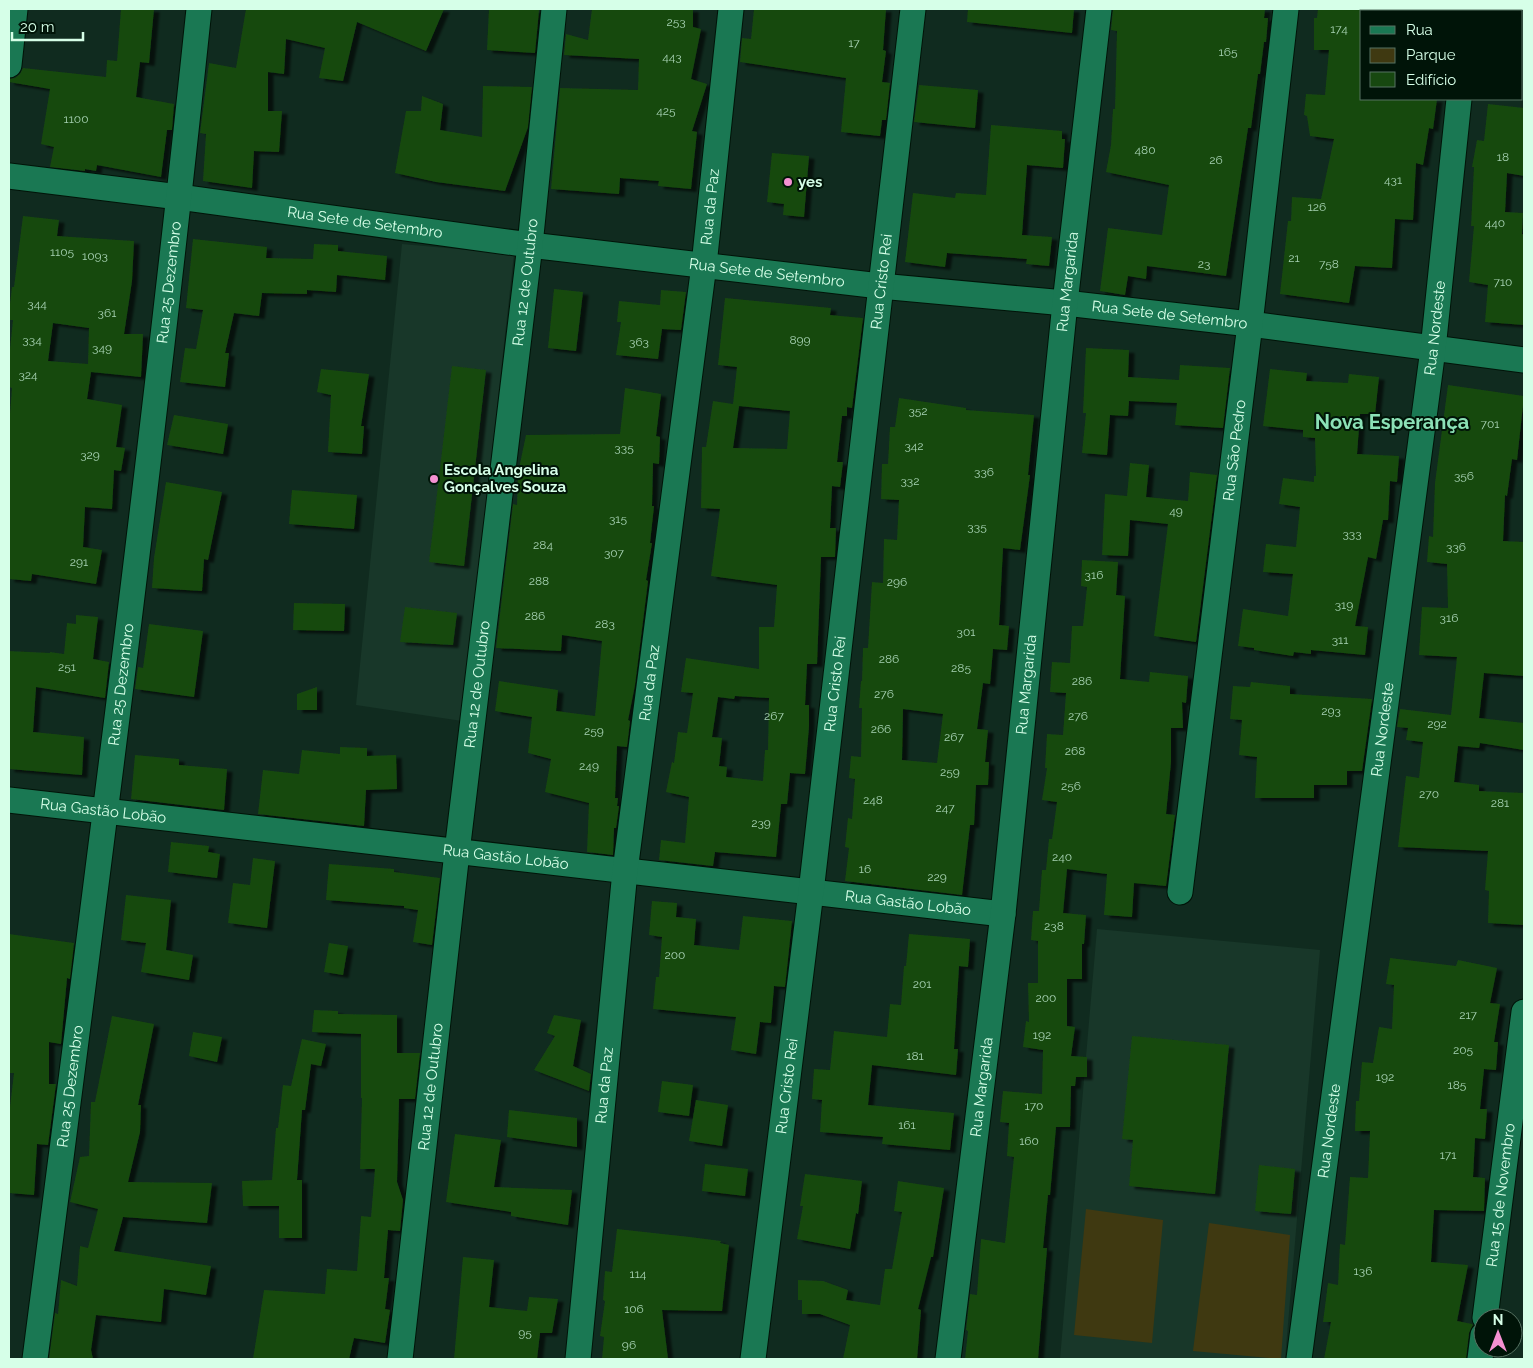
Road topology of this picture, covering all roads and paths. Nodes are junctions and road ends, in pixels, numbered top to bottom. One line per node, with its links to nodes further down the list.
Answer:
1 (15, 9): 8 (street)
2 (199, 9): 11 (street, Rua 25 Dezembro)
3 (554, 9): 12 (street, Rua 12 de Outubro)
4 (731, 9): 13 (street, Rua da Paz)
5 (913, 9): 14 (street, Rua Cristo Rei)
6 (1098, 9): 15 (street, Rua Margarida)
7 (1286, 9): 16 (street, Rua São Pedro)
8 (9, 66)
9 (1460, 100): 17 (street, Rua Nordeste)
10 (9, 176): 11 (street, Rua Sete de Setembro)
11 (179, 197): 12 (street, Rua Sete de Setembro); 20 (street, Rua 25 Dezembro)
12 (530, 245): 13 (street, Rua Sete de Setembro); 21 (street, Rua 12 de Outubro)
13 (704, 265): 14 (street, Rua Sete de Setembro); 22 (street, Rua da Paz)
14 (880, 286): 15 (street, Rua Sete de Setembro); 23 (street, Rua Cristo Rei)
15 (1064, 303): 16 (street, Rua Sete de Setembro); 25 (street, Rua Margarida)
16 (1250, 324): 17 (street, Rua Sete de Setembro); 24 (street, Rua São Pedro)
17 (1432, 349): 18 (street, Rua Sete de Setembro); 33 (street, Rua Nordeste)
18 (1524, 360)
19 (9, 800): 20 (street, Rua Gastão Lobão)
20 (106, 811): 21 (street, Rua Gastão Lobão); 28 (street, Rua 25 Dezembro)
21 (457, 852): 22 (street, Rua Gastão Lobão); 29 (street, Rua 12 de Outubro)
22 (625, 871): 23 (street, Rua Gastão Lobão); 30 (street, Rua da Paz)
23 (811, 892): 25 (street, Rua Gastão Lobão); 31 (street, Rua Cristo Rei)
24 (1180, 892)
25 (1003, 914): 32 (street, Rua Margarida)
26 (1524, 1012): 27 (street, Rua 15 de Novembro)
27 (1486, 1308)
28 (36, 1359)
29 (400, 1359)
30 (578, 1359)
31 (753, 1359)
32 (948, 1359)
33 (1299, 1359)

